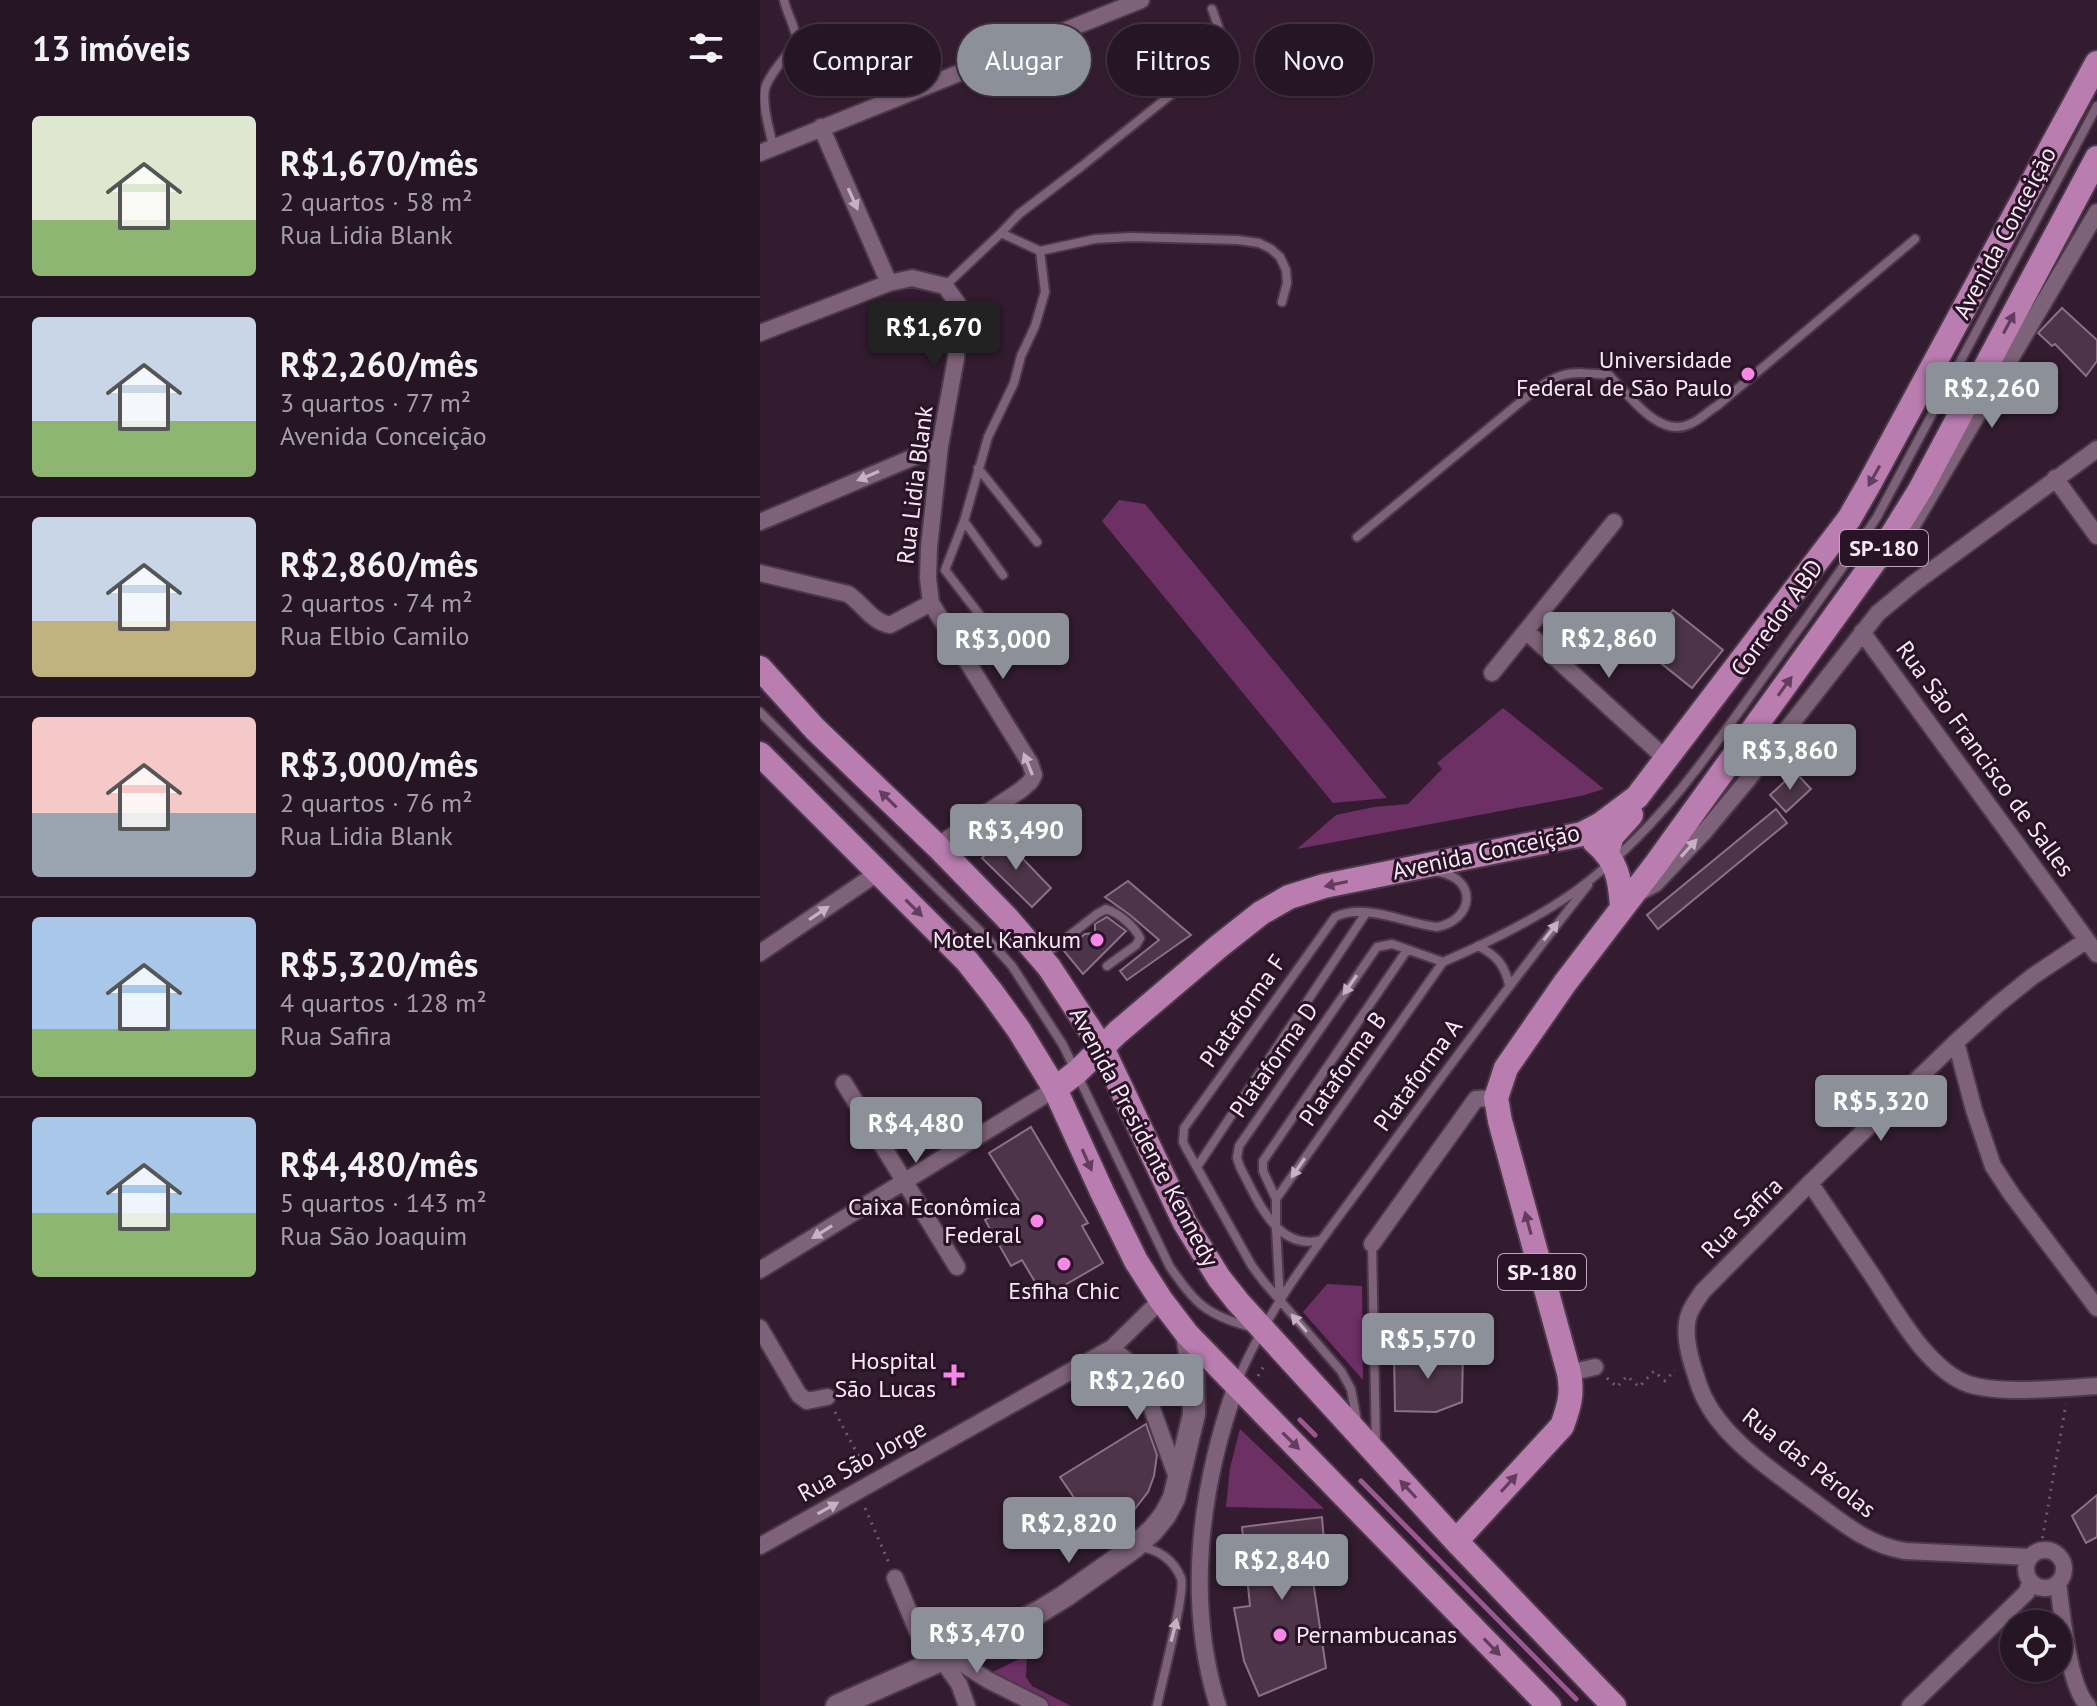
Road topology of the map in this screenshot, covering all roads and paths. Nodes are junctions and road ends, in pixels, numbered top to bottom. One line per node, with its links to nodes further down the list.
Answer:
1 (784, 0): 7 (lane)
2 (1141, 0): 6 (street)
3 (1212, 9): 10 (lane)
4 (2097, 63): 38 (main road, Avenida Conceição / SP-180, one-way to 38)
5 (2097, 106): 41 (lane, Corredor ABD)
6 (821, 127): 7 (street); 13 (street, one-way to 13)
7 (767, 150)
8 (2097, 158): 30 (main road, Avenida Conceição / SP-180, one-way to 8)
9 (2097, 212): 30 (street, Avenida Conceição)
10 (1001, 233): 12 (lane); 14 (lane)
11 (1915, 239): 25 (lane)
12 (1040, 251): 15 (lane); 19 (lane)
13 (889, 283): 14 (street); 16 (street)
14 (945, 286): 17 (street, Rua Lidia Blank)
15 (1282, 302)
16 (760, 333)
17 (940, 446): 22 (street, one-way to 22); 29 (street, Rua Lidia Blank)
18 (2097, 449): 20 (street)
19 (978, 468): 21 (lane); 26 (lane)
20 (2055, 478): 24 (street); 33 (street)
21 (964, 521): 28 (lane); 31 (lane)
22 (760, 522)
23 (1614, 522): 32 (street)
24 (2097, 536)
25 (1357, 537)
26 (1037, 542)
27 (760, 573): 29 (street)
28 (1003, 575)
29 (931, 603): 40 (street, Rua Lidia Blank, one-way to 29)
30 (1840, 612): 44 (main road, Avenida Conceição / SP-180, one-way to 30)
31 (979, 614)
32 (1526, 631): 35 (street); 38 (street)
33 (1862, 632): 44 (street, one-way to 33); 47 (street, Rua São Francisco de Salles)
34 (760, 668): 40 (main road, Avenida Presidente Kennedy, one-way to 34)
35 (1492, 673)
36 (760, 712): 56 (lane)
37 (760, 754): 43 (main road)
38 (1665, 758): 39 (main road, Avenida Conceição / SP-180); 41 (main road)
39 (1582, 834): 41 (main road); 42 (main road, Avenida Conceição / SP-180)
40 (937, 846): 50 (main road, Avenida Presidente Kennedy)
41 (1604, 864): 44 (main road); 46 (lane); 53 (lane, Plataforma A, one-way to 41)
42 (1413, 868): 45 (lane); 55 (main road, Avenida Conceição / SP-180, one-way to 55)
43 (879, 872): 49 (street, one-way to 43); 58 (main road, one-way to 58)
44 (1626, 902): 59 (main road, Avenida Conceição / SP-180)
45 (1366, 913): 60 (lane); 60 (lane, Plataforma F)
46 (1478, 946): 51 (lane); 53 (lane)
47 (2092, 947): 54 (street, Rua Safira)
48 (1407, 950): 51 (lane); 63 (lane); 64 (lane, Plataforma D, one-way to 64)
49 (760, 953)
50 (1041, 957): 52 (lane); 55 (main road, Avenida Presidente Kennedy)
51 (1443, 962): 63 (lane, Plataforma B, one-way to 63)
52 (1107, 966)
53 (1509, 985): 65 (lane, Plataforma A)
54 (1956, 1042): 62 (street, Rua Safira); 71 (street)
55 (1102, 1048): 56 (main road, Avenida Conceição / SP-180); 73 (main road, Avenida Presidente Kennedy)
56 (1077, 1072): 58 (main road, Avenida Conceição / SP-180); 73 (lane)
57 (844, 1083): 61 (street)
58 (1055, 1089): 61 (street); 69 (main road, one-way to 69)
59 (1496, 1098): 66 (street); 79 (main road, SP-180, one-way to 59)
60 (1197, 1167): 70 (lane)
61 (903, 1182): 67 (street); 68 (street, one-way to 68)
62 (1810, 1183): 76 (street, Rua Safira); 82 (street)
63 (1276, 1199): 64 (lane)
64 (1276, 1228): 65 (lane); 70 (lane)
65 (1322, 1240): 70 (lane, Plataforma A)
66 (1372, 1244): 84 (lane)
67 (957, 1267)
68 (760, 1270)
69 (1161, 1300): 74 (main road); 75 (street, Rua São Jorge)
70 (1280, 1301): 73 (lane); 84 (lane, one-way to 70)
71 (2097, 1308)
72 (760, 1328): 83 (street)
73 (1262, 1331): 80 (lane); 84 (main road, Avenida Presidente Kennedy)
74 (1187, 1334): 80 (main road); 85 (main road)
75 (1112, 1348): 85 (street); 86 (street, Rua São Jorge)
76 (1692, 1362): 78 (path); 90 (street, Rua das Pérolas)
77 (1264, 1366): 80 (path)
78 (1595, 1367): 79 (street)
79 (1569, 1373): 87 (main road, SP-180, one-way to 79)
80 (1245, 1385): 99 (street); 100 (main road, one-way to 100)
81 (2097, 1386): 82 (street)
82 (2069, 1388): 90 (path)
83 (827, 1397): 86 (path)
84 (1368, 1446): 87 (main road, Avenida Presidente Kennedy, one-way to 84)
85 (1179, 1481): 89 (main road)
86 (858, 1491): 88 (street, Rua São Jorge, one-way to 86); 91 (path)
87 (1456, 1541): 101 (main road, Avenida Presidente Kennedy)
88 (760, 1546)
89 (1133, 1548): 94 (main road); 98 (lane, one-way to 89)
90 (2035, 1553): 92 (street); 93 (street)
91 (895, 1578): 94 (street)
92 (2030, 1582): 93 (street); 102 (street)
93 (2058, 1583): 103 (street)
94 (941, 1660): 95 (main road); 96 (street); 97 (street)
95 (837, 1706)
96 (967, 1706)
97 (1040, 1706)
98 (1157, 1706)
99 (1218, 1706)
100 (1549, 1706)
101 (1614, 1706)
102 (1910, 1706)
103 (2088, 1706)

